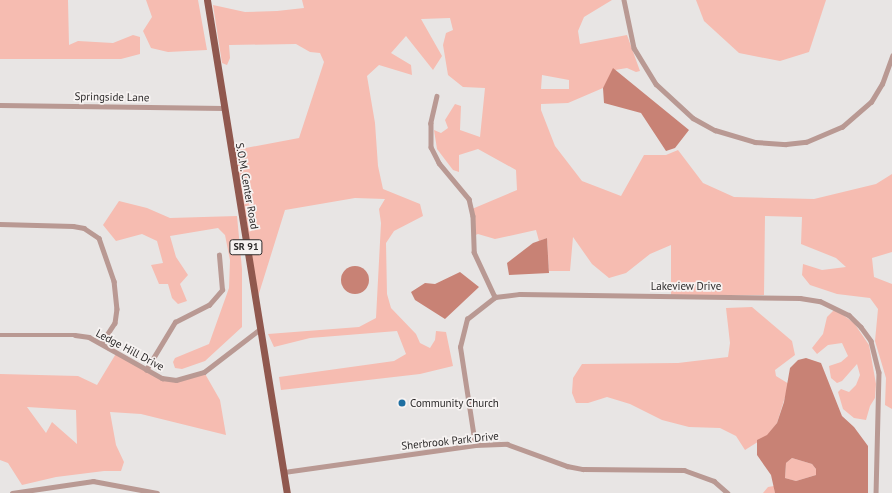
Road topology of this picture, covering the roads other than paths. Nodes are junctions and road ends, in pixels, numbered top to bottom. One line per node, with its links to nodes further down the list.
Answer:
1 (207, 0): 6 (main road, S.O.M. Center Road / SR 91)
2 (624, 0): 3 (street)
3 (892, 56)
4 (437, 96): 9 (street)
5 (0, 105): 6 (street, Springside Lane)
6 (223, 108): 10 (main road, S.O.M. Center Road / SR 91)
7 (0, 224): 12 (street)
8 (219, 255): 13 (street)
9 (495, 297): 14 (street); 20 (street, Lakeview Drive)
10 (260, 329): 13 (street, Ledge Hill Drive); 15 (main road, S.O.M. Center Road / SR 91)
11 (0, 335): 12 (street, Ledge Hill Drive)
12 (102, 343): 13 (street, Ledge Hill Drive)
13 (146, 370)
14 (475, 445): 15 (street, Sherbrook Park Drive); 19 (street, Sherbrook Park Drive)
15 (284, 472): 18 (main road, S.O.M. Center Road / SR 91)
16 (12, 493): 17 (street)
17 (157, 493)
18 (287, 493)
19 (728, 493)
20 (876, 493)

